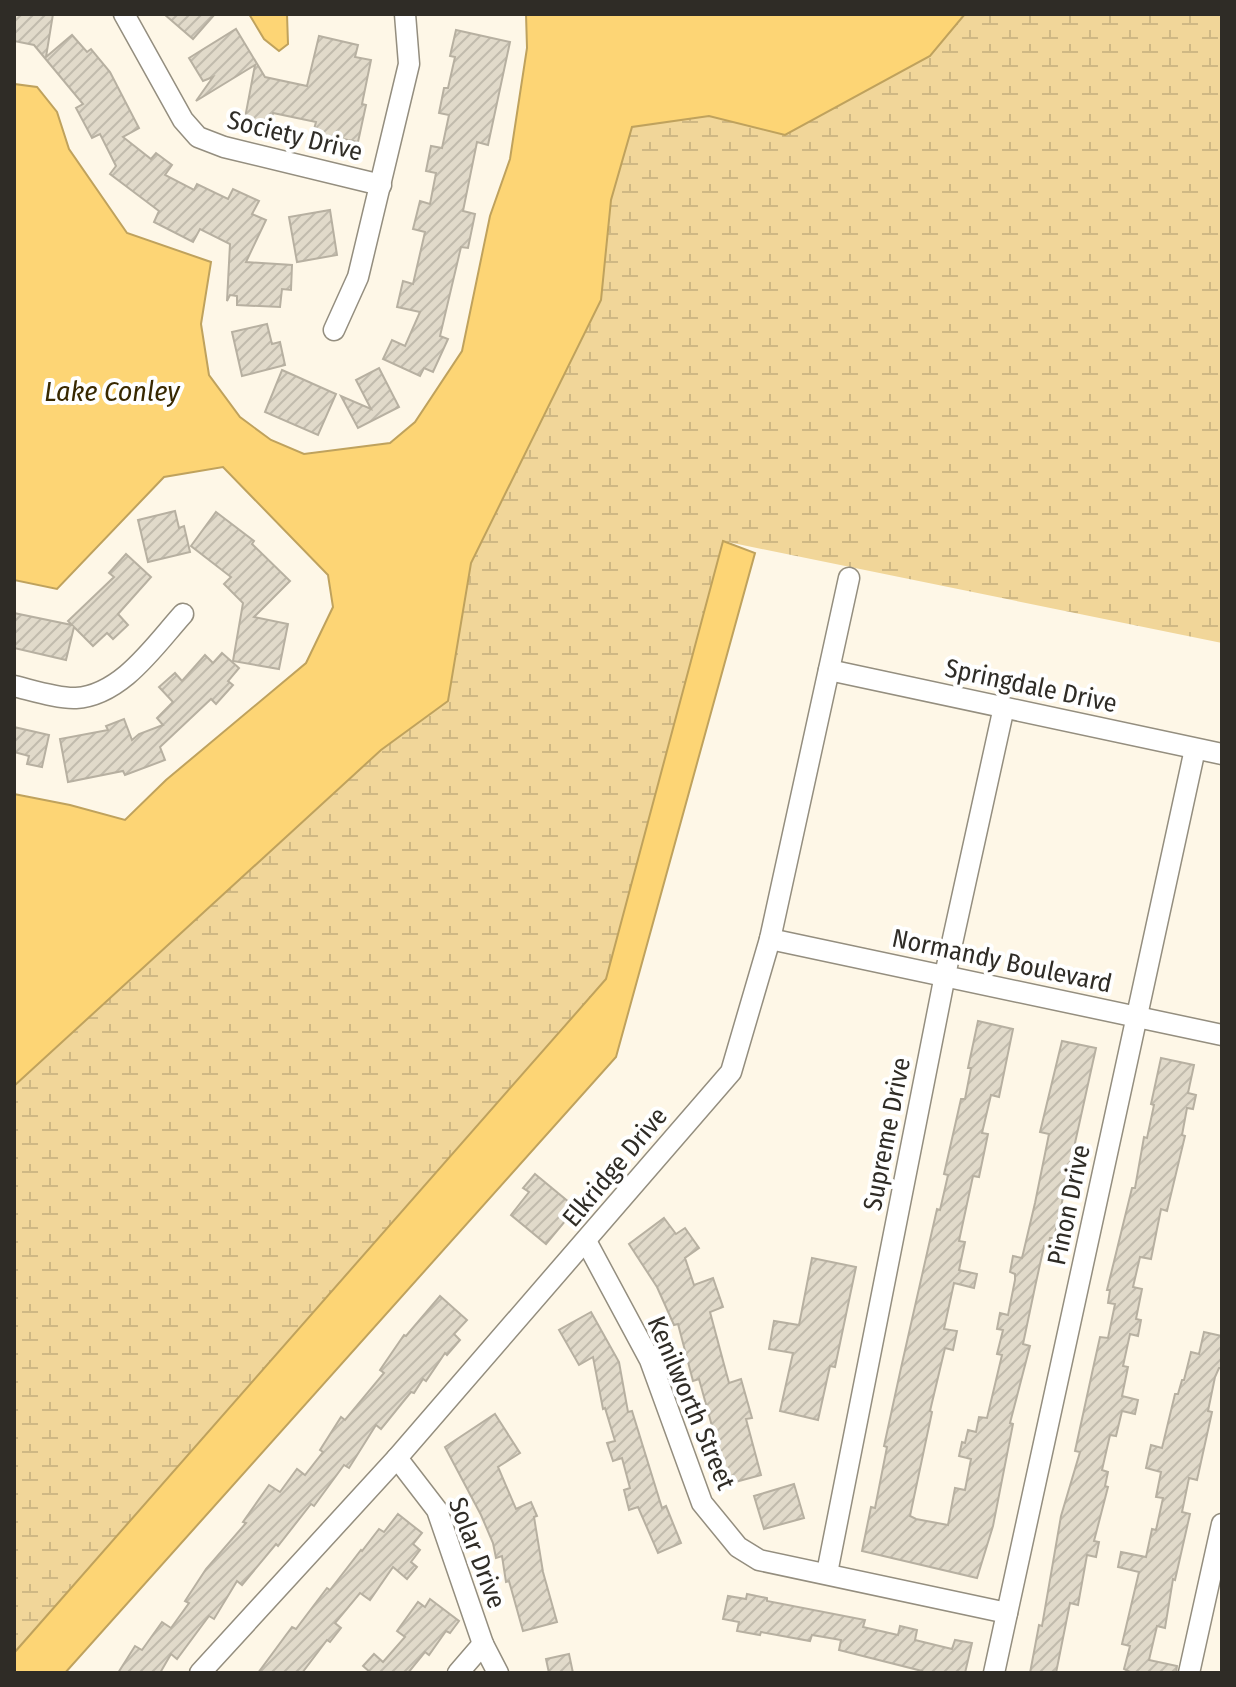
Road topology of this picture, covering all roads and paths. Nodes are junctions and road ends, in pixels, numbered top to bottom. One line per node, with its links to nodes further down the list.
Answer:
1 (124, 14): 3 (street, Society Drive)
2 (405, 14): 3 (street)
3 (381, 185): 4 (street)
4 (334, 330)
5 (849, 578): 7 (street, Elkridge Drive)
6 (183, 614): 8 (street)
7 (829, 670): 9 (street, Springdale Drive); 12 (street, Elkridge Drive)
8 (14, 686)
9 (1004, 707): 10 (street, Springdale Drive); 13 (street, Supreme Drive)
10 (1195, 749): 11 (street, Springdale Drive); 14 (street, Pinon Drive)
11 (1222, 754)
12 (770, 939): 13 (street, Normandy Boulevard); 16 (street, Elkridge Drive)
13 (945, 975): 14 (street, Normandy Boulevard); 19 (street, Supreme Drive)
14 (1137, 1017): 15 (street, Normandy Boulevard); 20 (street, Pinon Drive)
15 (1222, 1035)
16 (586, 1241): 17 (street, Elkridge Drive); 19 (street, Kenilworth Street)
17 (397, 1458): 21 (street, Solar Drive); 22 (street, Elkridge Drive)
18 (1222, 1524): 26 (street)
19 (827, 1573): 20 (street, Kenilworth Street)
20 (1007, 1613): 25 (street, Pinon Drive)
21 (483, 1644): 23 (street); 24 (street, Solar Drive)
22 (200, 1673)
23 (458, 1673)
24 (498, 1673)
25 (994, 1673)
26 (1189, 1673)

